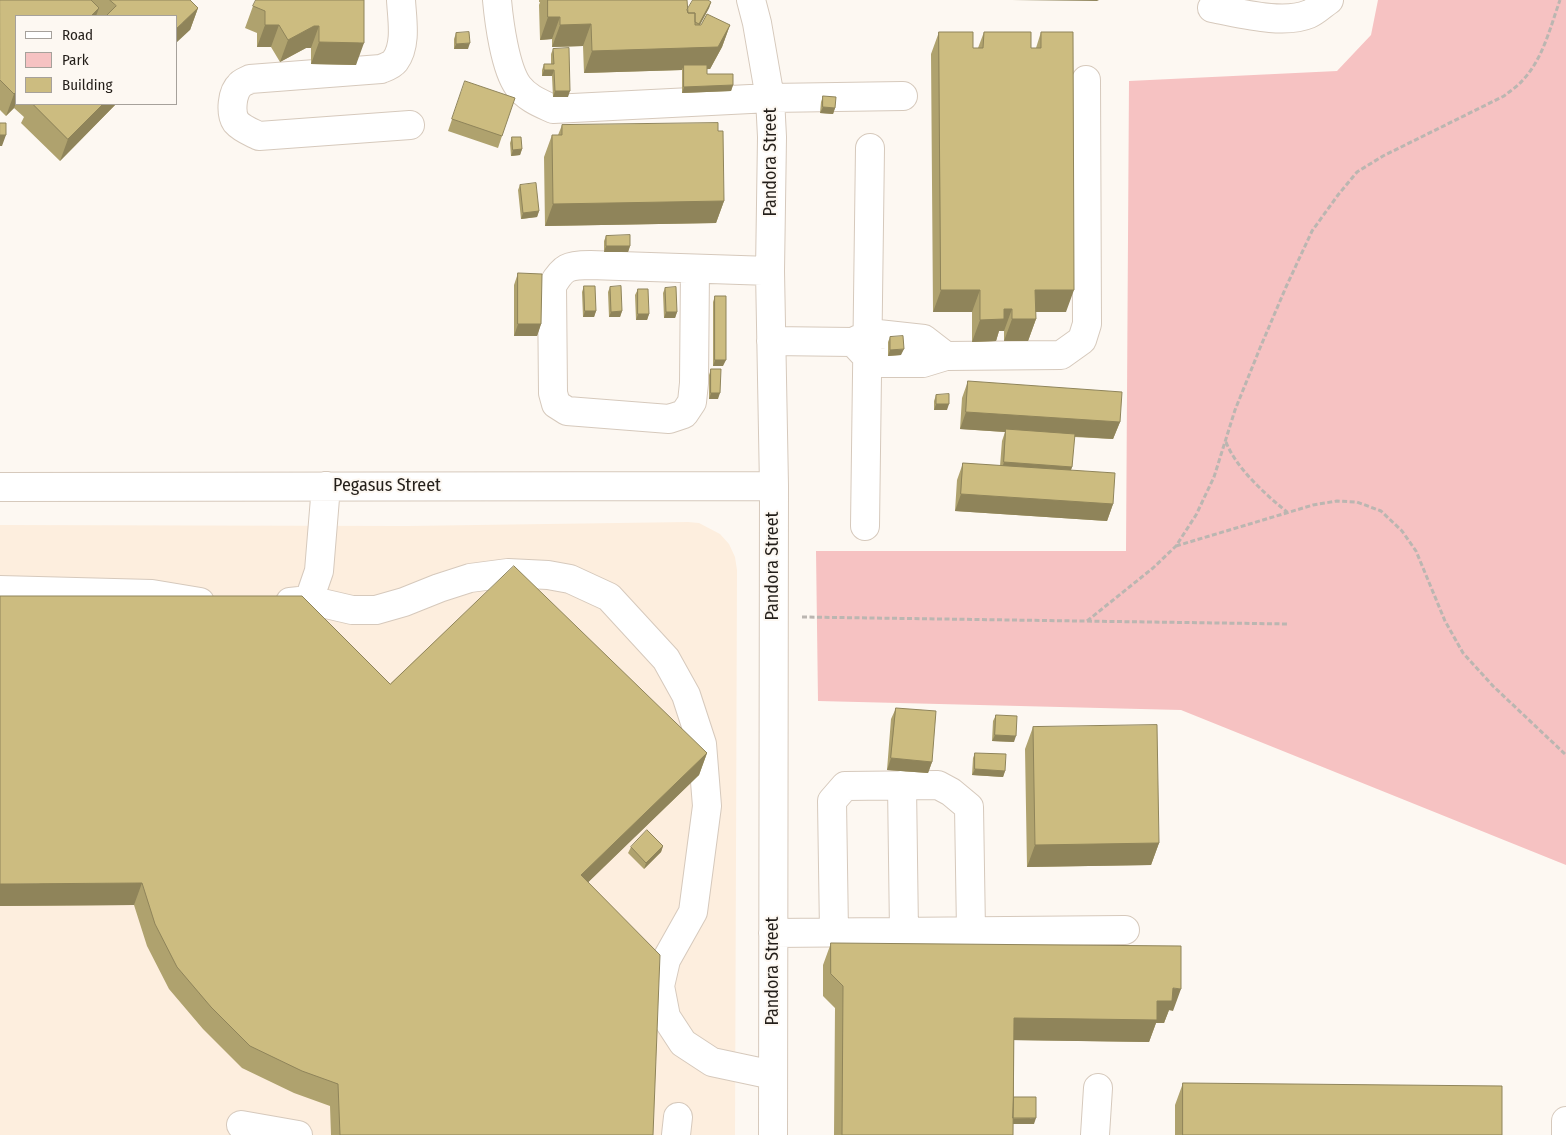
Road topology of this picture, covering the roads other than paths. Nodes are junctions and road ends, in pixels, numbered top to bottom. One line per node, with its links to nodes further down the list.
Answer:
1 (401, 0): 9 (street)
2 (497, 0): 8 (street)
3 (751, 0): 8 (street, Pandora Street)
4 (1329, 0): 5 (street)
5 (1212, 8)
6 (1086, 80): 14 (street)
7 (903, 96): 8 (street)
8 (770, 98): 12 (street, Pandora Street)
9 (410, 126)
10 (870, 148): 14 (street)
11 (695, 269): 11 (street); 12 (street)
12 (770, 271): 13 (street, Pandora Street)
13 (771, 341): 14 (street); 16 (street, Pandora Street)
14 (862, 345): 18 (street)
15 (326, 486): 16 (street, Pegasus Street); 17 (street, Pegasus Street); 20 (street)
16 (774, 486): 28 (street, Pandora Street)
17 (0, 487)
18 (865, 526)
19 (0, 590): 21 (street)
20 (309, 600): 22 (street); 29 (street)
21 (228, 604)
22 (263, 605)
23 (902, 785): 25 (street); 26 (street); 27 (street)
24 (1125, 930): 25 (street)
25 (971, 931): 27 (street)
26 (834, 932): 27 (street); 28 (street)
27 (904, 932)
28 (773, 933): 29 (street, Pandora Street)
29 (773, 1075): 34 (street, Pandora Street)
30 (1098, 1088): 35 (street)
31 (1566, 1121): 36 (street)
32 (241, 1125): 33 (street)
33 (298, 1135)
34 (773, 1135)
35 (1095, 1135)
36 (1566, 1135)

